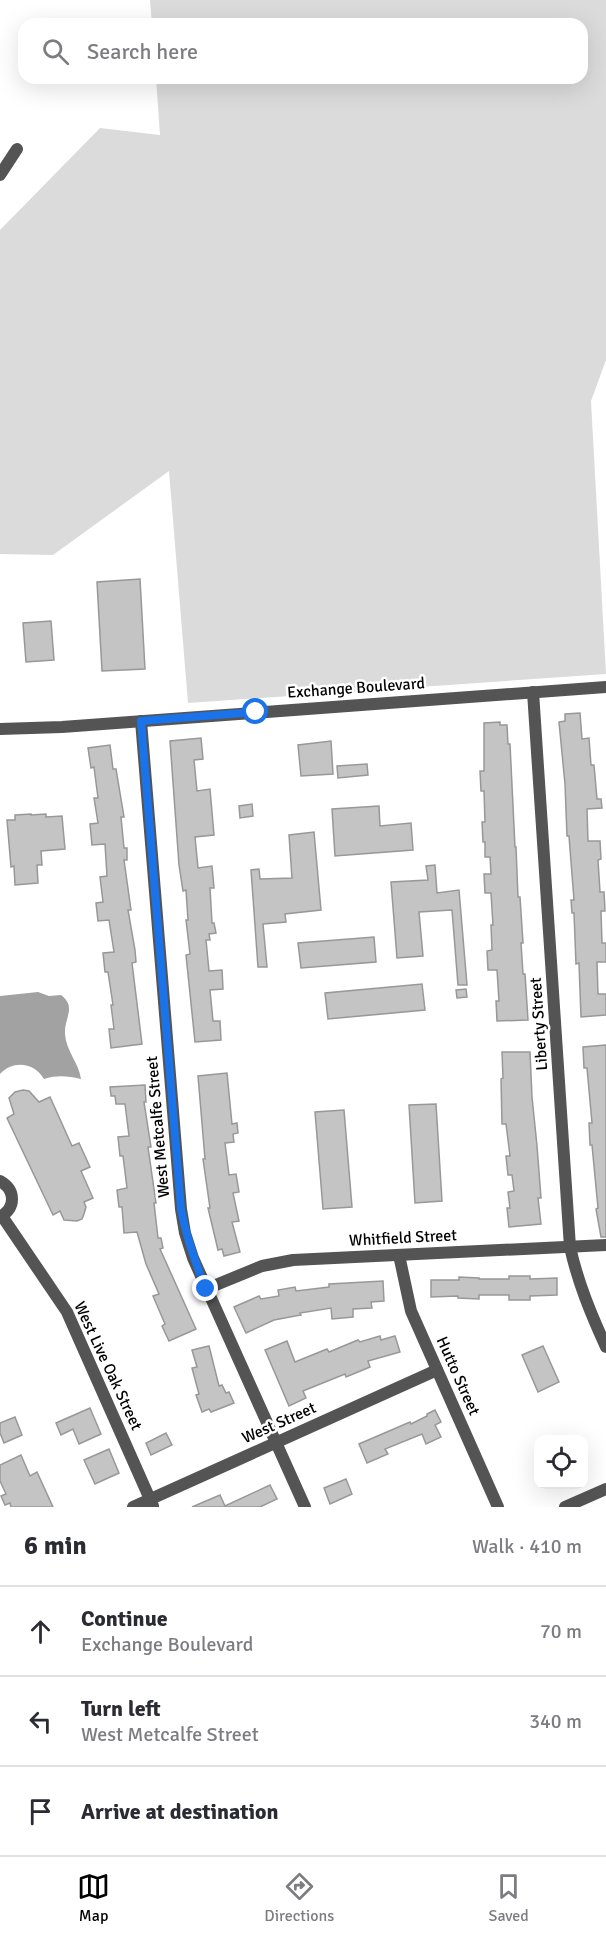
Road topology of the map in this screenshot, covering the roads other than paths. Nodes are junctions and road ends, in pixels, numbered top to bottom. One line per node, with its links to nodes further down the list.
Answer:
1 (17, 149): 2 (street)
2 (0, 175)
3 (606, 687): 4 (street, Exchange Boulevard)
4 (533, 692): 5 (street, Exchange Boulevard); 10 (street, Liberty Street)
5 (141, 721): 6 (street, Exchange Boulevard); 12 (street, West Metcalfe Street)
6 (0, 729)
7 (0, 1181): 8 (street)
8 (1, 1216): 17 (street, West Live Oak Street)
9 (606, 1245): 10 (street, Whitfield Street)
10 (570, 1247): 11 (street, Whitfield Street); 13 (street, Liberty Street)
11 (399, 1255): 12 (street, Whitfield Street); 14 (street, Hutto Street)
12 (206, 1289): 15 (street, West Metcalfe Street)
13 (606, 1347)
14 (437, 1370): 15 (street, West Street); 20 (street, Hutto Street)
15 (276, 1443): 17 (street, West Street); 19 (street, West Metcalfe Street)
16 (606, 1489): 21 (street)
17 (152, 1503): 18 (street, West Street)
18 (133, 1507)
19 (305, 1507)
20 (498, 1507)
21 (564, 1507)

